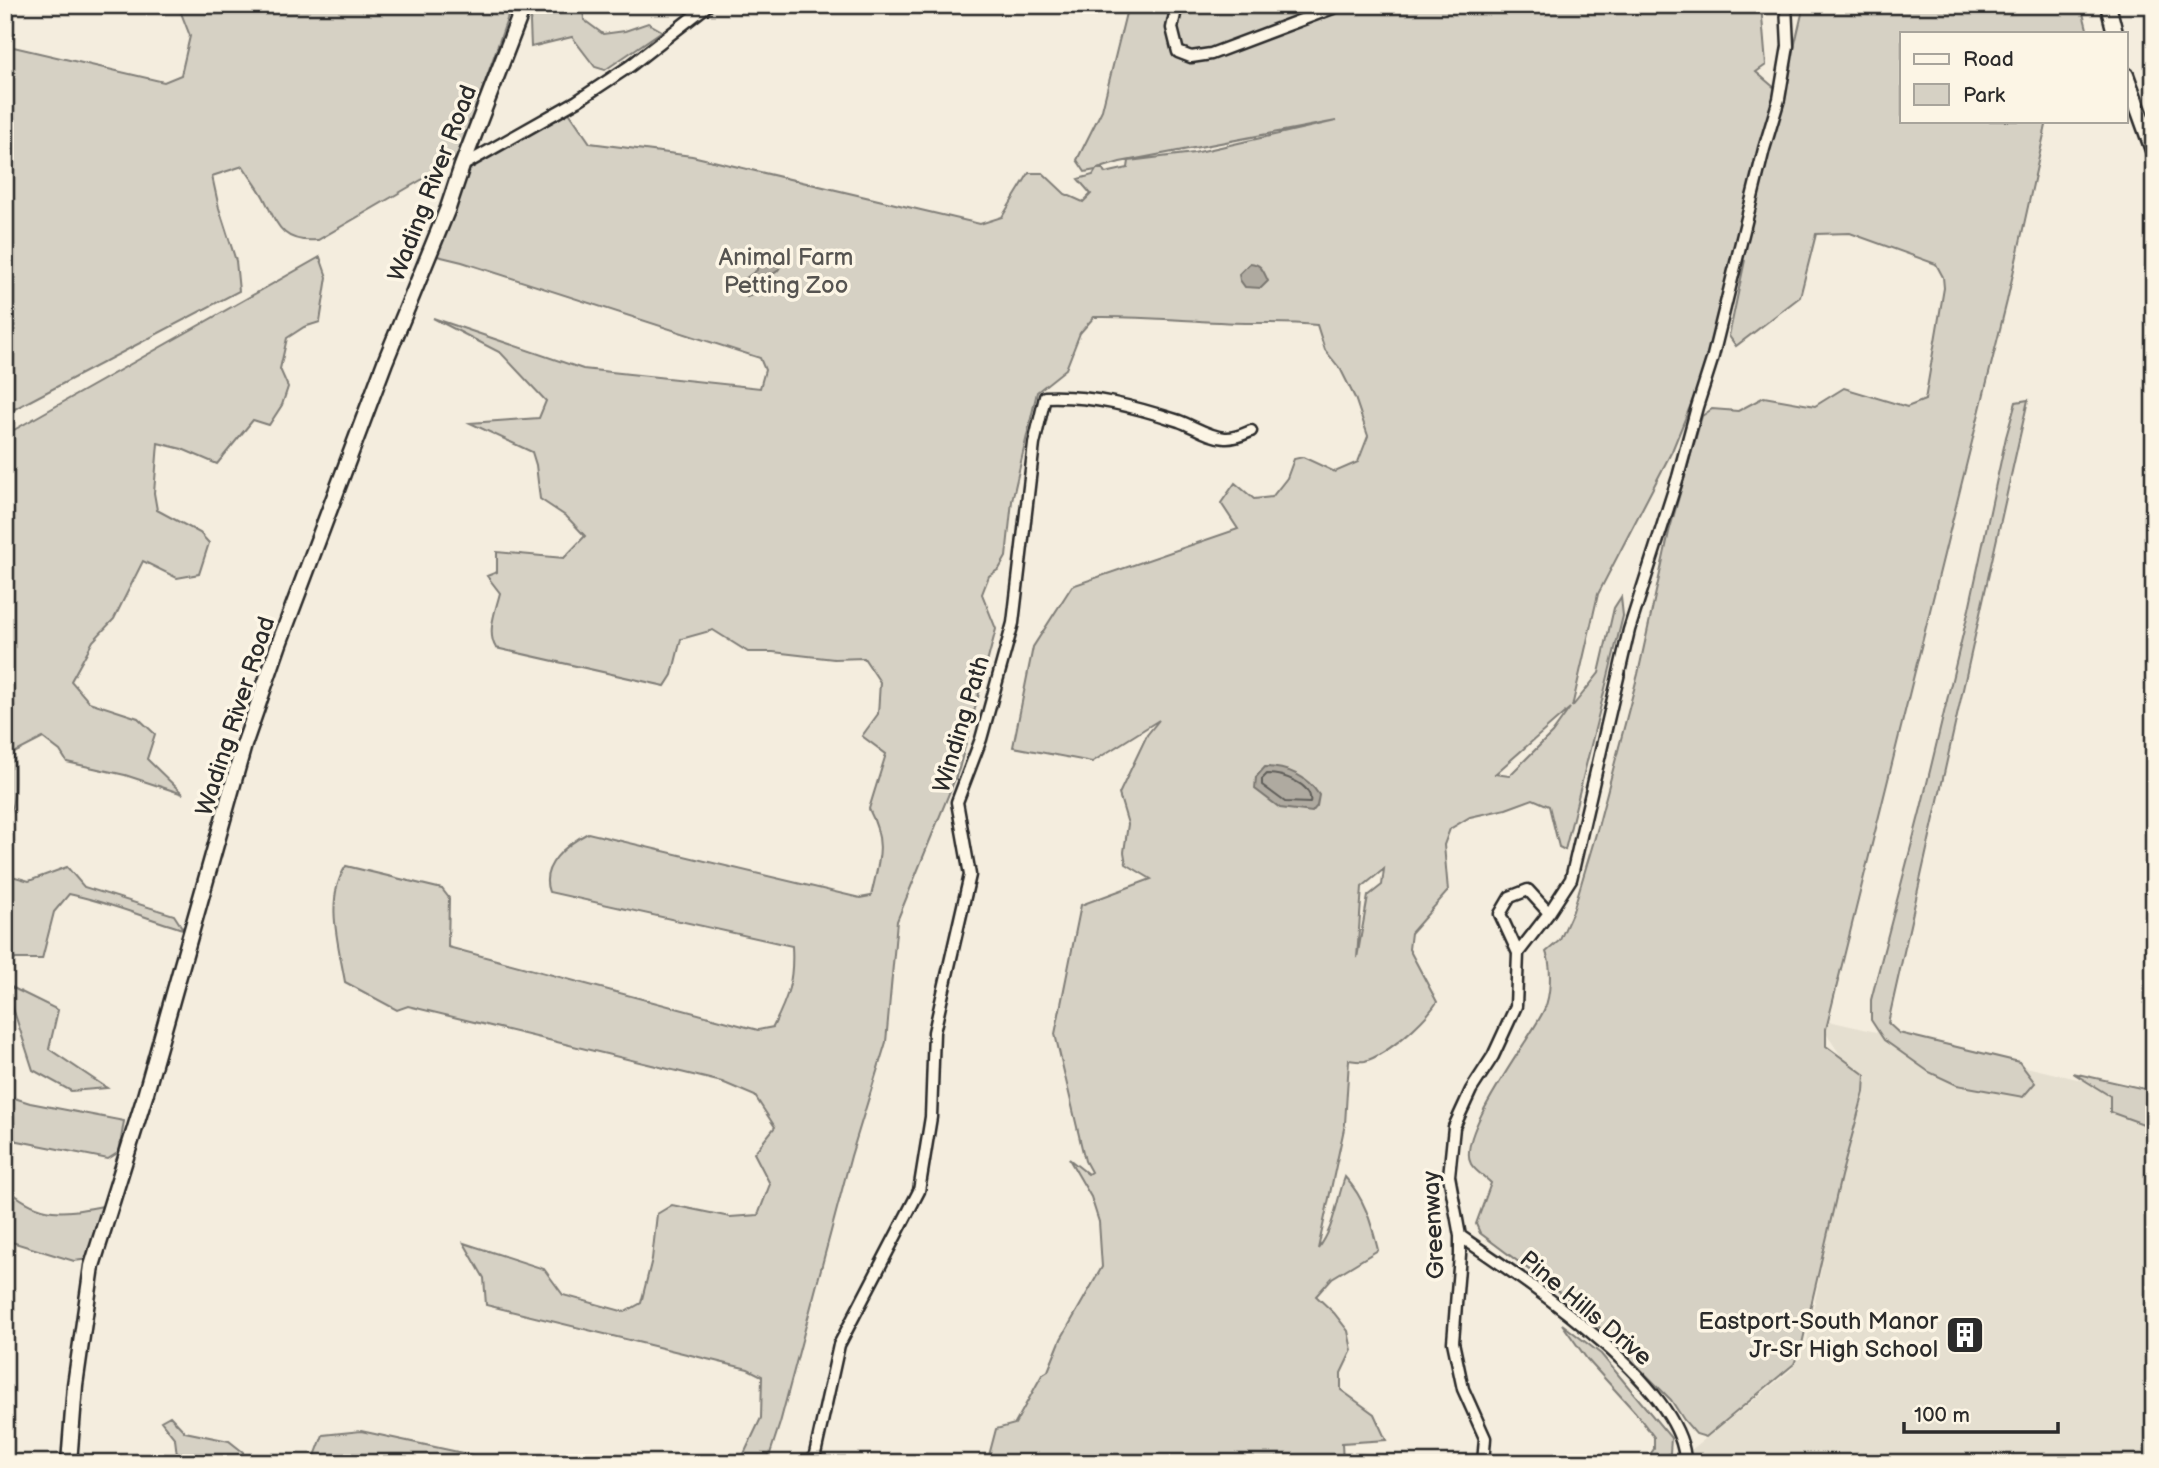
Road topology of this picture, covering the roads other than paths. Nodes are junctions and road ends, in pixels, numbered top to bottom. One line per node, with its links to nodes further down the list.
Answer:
1 (524, 5): 10 (main road, Wading River Road)
2 (708, 5): 10 (street)
3 (1177, 5): 4 (street)
4 (1341, 5)
5 (1786, 5): 12 (street)
6 (2108, 5): 7 (main road)
7 (2115, 32)
8 (2128, 81): 9 (main road)
9 (2154, 153)
10 (462, 166): 15 (main road, Wading River Road)
11 (1251, 431): 16 (street, Winding Path)
12 (1549, 914): 13 (street); 13 (street, Greenway)
13 (1518, 953): 14 (street, Greenway)
14 (1460, 1236): 17 (street, Greenway); 18 (street, Pine Hills Drive)
15 (69, 1463)
16 (813, 1463)
17 (1483, 1463)
18 (1685, 1463)

